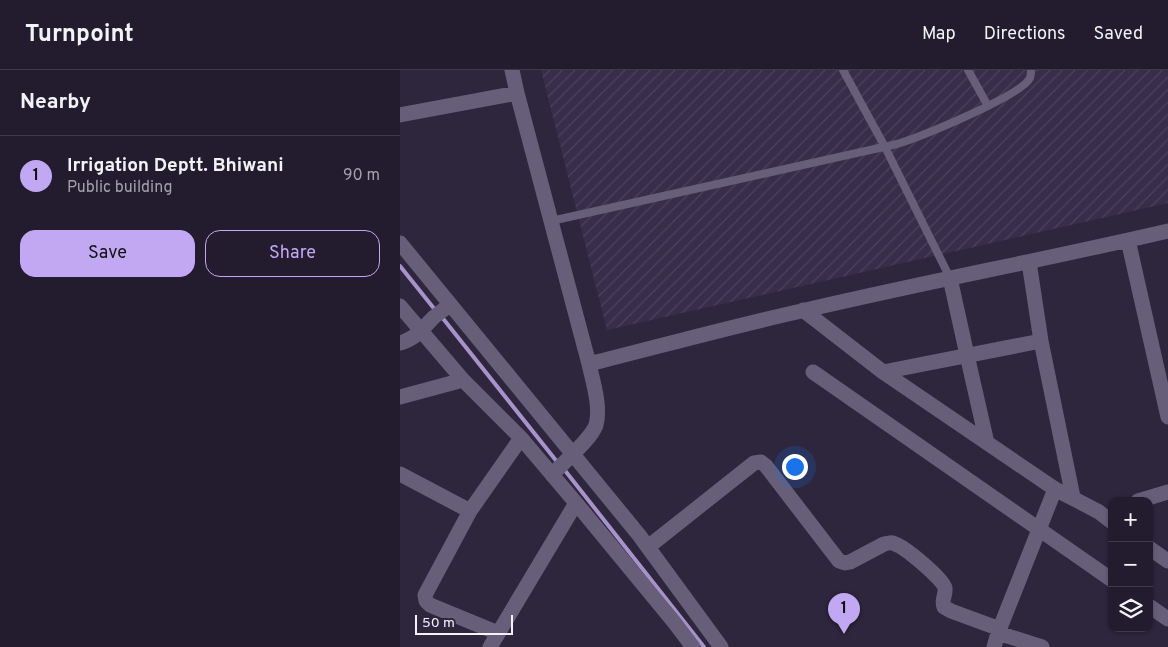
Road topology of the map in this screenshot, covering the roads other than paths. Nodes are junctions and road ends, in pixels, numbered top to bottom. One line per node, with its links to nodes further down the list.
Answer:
1 (512, 70): 5 (street)
2 (843, 70): 8 (lane)
3 (968, 70): 6 (lane)
4 (1032, 70): 6 (lane)
5 (517, 93): 7 (street); 9 (street)
6 (988, 106): 8 (lane)
7 (400, 116)
8 (885, 147): 9 (lane); 14 (lane)
9 (551, 221): 22 (street)
10 (1168, 231): 11 (street)
11 (1128, 240): 13 (street); 27 (street)
12 (400, 243): 16 (street)
13 (1029, 262): 14 (street); 19 (street)
14 (950, 278): 17 (street); 21 (street)
15 (400, 306): 18 (street)
16 (442, 310): 18 (street); 30 (street)
17 (803, 310): 22 (street); 24 (street)
18 (422, 331): 20 (street); 25 (street)
19 (1041, 342): 21 (street); 34 (street)
20 (400, 343)
21 (967, 355): 24 (street); 29 (street)
22 (589, 364): 30 (street)
23 (813, 372): 39 (street)
24 (883, 372): 29 (street)
25 (463, 380): 26 (street); 28 (street)
26 (400, 397)
27 (1168, 417)
28 (521, 438): 30 (street); 38 (street)
29 (987, 443): 32 (street)
30 (561, 465): 36 (street); 40 (street)
31 (400, 474): 38 (street)
32 (1055, 489): 34 (street); 39 (street)
33 (1168, 492): 35 (street)
34 (1073, 497): 37 (street)
35 (1151, 497)
36 (576, 503): 46 (street); 49 (street)
37 (1105, 510)
38 (470, 511): 46 (street)
39 (1039, 528): 43 (street); 47 (street)
40 (648, 547): 47 (street); 50 (street)
41 (1153, 551): 42 (street)
42 (1168, 561)
43 (1108, 577)
44 (1153, 609): 45 (street)
45 (1168, 619)
46 (498, 633): 48 (street)
47 (997, 636): 51 (street)
48 (490, 647)
49 (693, 647)
50 (722, 647)
51 (1042, 647)

